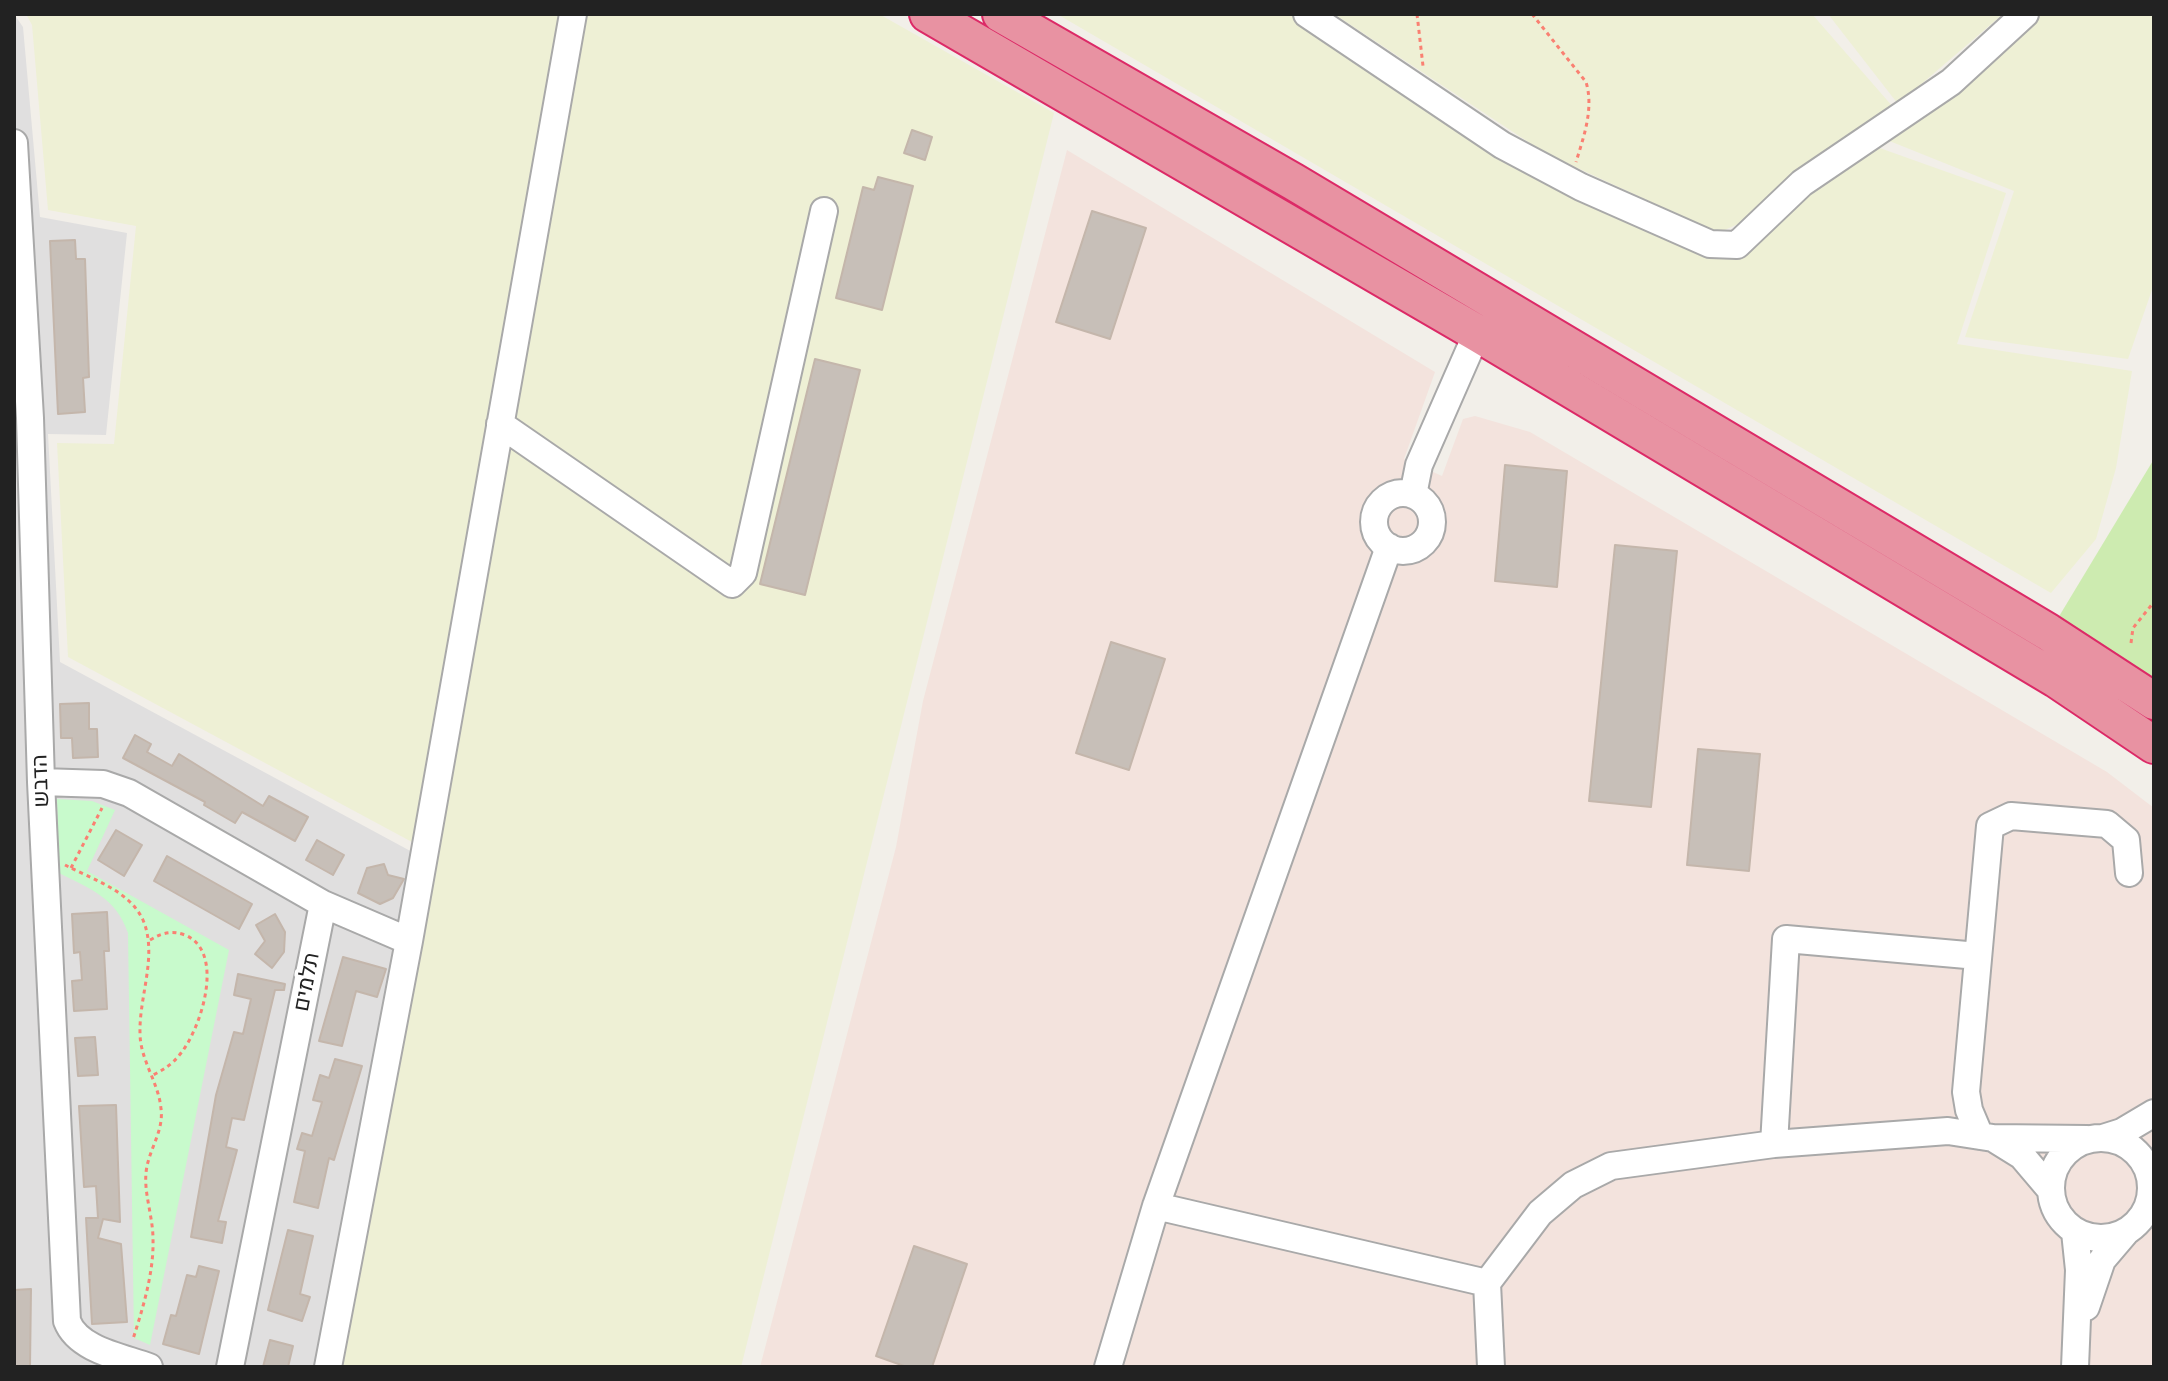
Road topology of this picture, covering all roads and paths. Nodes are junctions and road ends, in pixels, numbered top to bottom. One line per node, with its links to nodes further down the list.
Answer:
1 (573, 14): 13 (street)
2 (928, 14): 12 (highway)
3 (1001, 14): 19 (highway)
4 (1307, 14): 8 (street)
5 (1417, 14): 8 (path)
6 (1532, 14): 10 (path)
7 (2025, 14): 10 (street)
8 (1427, 97): 10 (street)
9 (14, 143): 18 (street, הדבש)
10 (1571, 182)
11 (824, 211): 13 (street)
12 (1477, 333): 14 (street); 20 (highway)
13 (500, 424): 28 (street)
14 (1413, 495): 15 (street); 15 (street)
15 (1389, 547): 37 (street)
16 (2154, 602): 17 (path)
17 (2131, 643)
18 (26, 650): 21 (street, הדבש)
19 (2154, 701)
20 (2154, 745)
21 (41, 782): 22 (street); 23 (street, הדבש)
22 (113, 787): 24 (path); 26 (street)
23 (44, 855): 24 (path); 42 (street, הדבש)
24 (71, 868): 27 (path)
25 (2129, 873): 29 (street)
26 (323, 904): 28 (street); 43 (street, תלמים)
27 (150, 940): 30 (path); 30 (path)
28 (409, 941): 44 (street)
29 (1978, 956): 32 (street); 34 (street)
30 (151, 1076): 42 (path)
31 (2154, 1113): 33 (street)
32 (1987, 1137): 33 (street); 34 (street); 36 (street)
33 (2095, 1139): 35 (street); 36 (street)
34 (1774, 1144): 40 (street)
35 (2152, 1169): 39 (street)
36 (2050, 1189): 38 (street)
37 (1156, 1206): 40 (street); 45 (street)
38 (2075, 1232): 39 (street); 41 (street)
39 (2125, 1233): 41 (street)
40 (1487, 1283): 46 (street)
41 (2079, 1330): 47 (street)
42 (138, 1363)
43 (230, 1367)
44 (328, 1367)
45 (1108, 1367)
46 (1491, 1367)
47 (2075, 1367)

